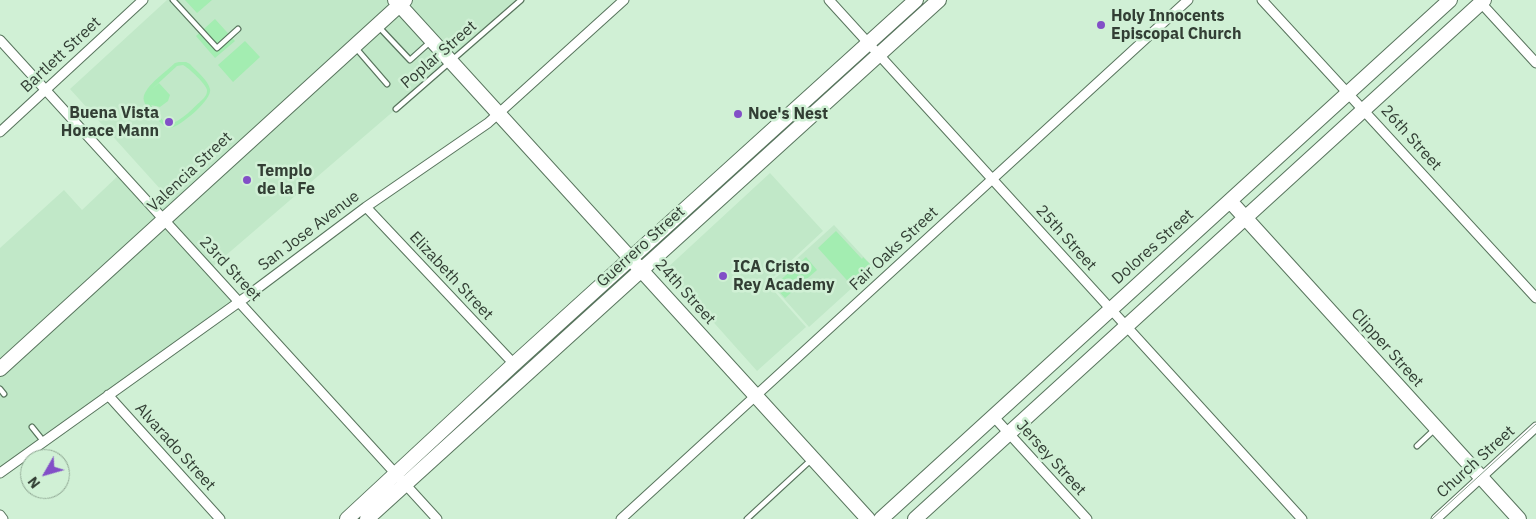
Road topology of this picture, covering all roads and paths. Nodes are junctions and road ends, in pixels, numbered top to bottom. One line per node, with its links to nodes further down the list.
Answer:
1 (143, 0): 23 (street, Bartlett Street)
2 (173, 0): 14 (lane)
3 (521, 0): 20 (lane, Poplar Street)
4 (624, 0): 27 (street, San Jose Avenue)
5 (829, 0): 17 (street, 25th Street)
6 (916, 0): 17 (main road, Guerrero Street)
7 (939, 0): 19 (main road, Guerrero Street)
8 (1188, 0): 29 (street, Fair Oaks Street)
9 (1262, 0): 24 (street, 26th Street)
10 (1450, 0): 24 (main road, Dolores Street)
11 (1481, 1): 21 (street); 26 (main road)
12 (400, 2): 13 (main road, Valencia Street); 16 (main road, 24th Street)
13 (377, 25): 16 (lane); 18 (main road, Valencia Street)
14 (238, 29)
15 (0, 40): 23 (street, 23rd Street)
16 (432, 40): 20 (main road, 24th Street)
17 (868, 44): 19 (street, 25th Street); 34 (main road, Guerrero Street)
18 (354, 46): 22 (lane); 33 (main road, Valencia Street)
19 (878, 55): 29 (street, 25th Street); 35 (main road, Guerrero Street)
20 (451, 61): 25 (lane, Poplar Street); 27 (main road, 24th Street)
21 (1536, 63)
22 (387, 84)
23 (45, 90): 28 (street, Bartlett Street); 33 (street, 23rd Street)
24 (1348, 92): 26 (street, 26th Street); 30 (main road, Dolores Street)
25 (396, 109)
26 (1364, 110): 32 (main road); 36 (street, 26th Street)
27 (499, 114): 31 (street, San Jose Avenue); 34 (main road, 24th Street)
28 (0, 132)
29 (992, 179): 38 (street, 25th Street); 45 (street, Fair Oaks Street)
30 (1230, 200): 32 (main road, Clipper Street); 38 (main road, Dolores Street)
31 (366, 207): 37 (street, San Jose Avenue); 40 (street, Elizabeth Street)
32 (1246, 218): 39 (main road); 48 (main road, Clipper Street)
33 (164, 220): 37 (street, 23rd Street); 41 (main road, Valencia Street)
34 (632, 260): 35 (main road, 24th Street); 40 (main road, Guerrero Street)
35 (642, 270): 45 (main road, 24th Street); 56 (main road, Guerrero Street)
36 (1536, 298)
37 (239, 301): 44 (street, San Jose Avenue); 56 (street, 23rd Street)
38 (1111, 309): 39 (street, 25th Street); 46 (main road, Dolores Street)
39 (1126, 327): 50 (main road); 69 (street, 25th Street)
40 (514, 364): 56 (main road, Guerrero Street)
41 (0, 369)
42 (0, 389): 43 (lane)
43 (4, 394)
44 (108, 396): 51 (street, San Jose Avenue); 59 (street, Alvarado Street)
45 (756, 396): 53 (main road, 24th Street); 63 (street, Fair Oaks Street)
46 (993, 416): 50 (street, Jersey Street); 66 (main road, Dolores Street)
47 (32, 427): 51 (lane)
48 (1436, 428): 52 (lane); 55 (main road, Clipper Street)
49 (1536, 428): 55 (street, Church Street)
50 (1009, 434): 67 (main road); 68 (street, Jersey Street)
51 (44, 442): 54 (street, San Jose Avenue)
52 (1417, 446)
53 (813, 459): 64 (lane); 65 (main road, 24th Street)
54 (0, 473)
55 (1481, 478): 70 (street, Church Street); 71 (main road, Clipper Street)
56 (400, 479): 60 (main road, Guerrero Street); 61 (main road, Guerrero Street); 62 (street, 23rd Street)
57 (0, 515): 58 (street)
58 (4, 519)
59 (220, 519)
60 (347, 519)
61 (367, 519)
62 (437, 519)
63 (621, 519)
64 (747, 519)
65 (868, 519)
66 (880, 519)
67 (916, 519)
68 (1087, 519)
69 (1302, 519)
70 (1436, 519)
71 (1519, 519)

